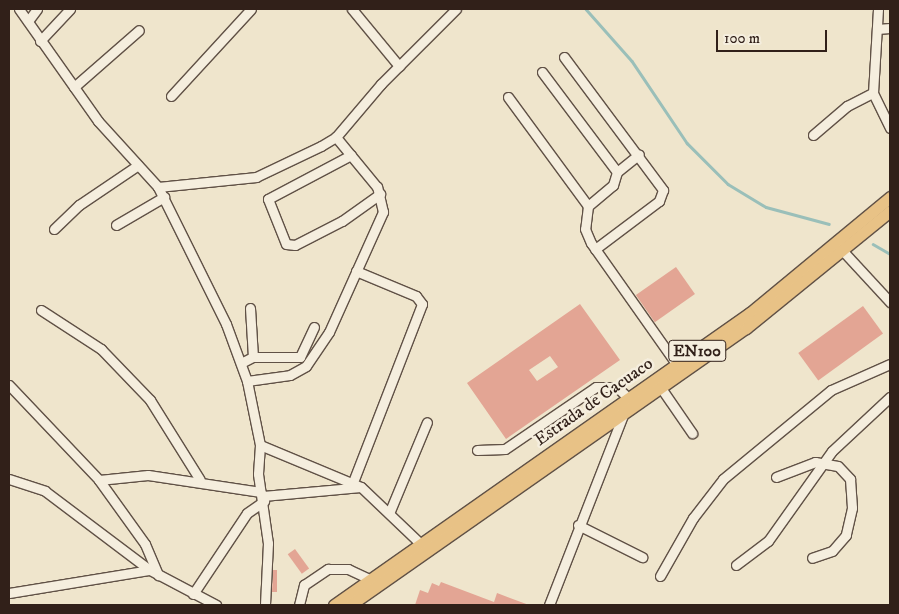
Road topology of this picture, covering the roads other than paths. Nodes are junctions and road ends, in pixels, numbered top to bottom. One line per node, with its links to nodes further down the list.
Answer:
1 (19, 9): 8 (street)
2 (36, 9): 8 (street)
3 (70, 9): 12 (street)
4 (251, 9): 18 (street)
5 (352, 9): 14 (street)
6 (456, 9): 14 (street)
7 (878, 9): 10 (street)
8 (28, 21): 12 (street)
9 (890, 28): 10 (street)
10 (877, 29): 17 (street)
11 (139, 30): 16 (street)
12 (40, 41): 16 (street)
13 (564, 57): 24 (street)
14 (398, 66): 22 (street)
15 (542, 72): 26 (street)
16 (74, 87): 25 (street)
17 (873, 93): 20 (street); 21 (street)
18 (172, 96)
19 (508, 97): 31 (street)
20 (890, 128)
21 (814, 135)
22 (336, 137): 23 (street); 27 (street)
23 (352, 154): 28 (street); 28 (street)
24 (639, 154): 26 (street); 35 (street)
25 (138, 165): 27 (street); 34 (street)
26 (617, 172): 31 (street)
27 (158, 187): 29 (street)
28 (380, 194): 37 (street)
29 (164, 196): 33 (street); 43 (street)
30 (890, 197): 44 (main road, Estrada de Cacuaco / EN100)
31 (588, 206): 35 (street)
32 (890, 211): 36 (main road, Estrada de Cacuaco / EN100)
33 (116, 225)
34 (54, 229)
35 (595, 250): 44 (street)
36 (842, 250): 38 (street); 48 (main road, Estrada de Cacuaco / EN100)
37 (356, 270): 46 (street); 61 (street)
38 (890, 302)
39 (250, 308): 42 (street)
40 (41, 310): 60 (street)
41 (314, 327): 42 (street)
42 (253, 357): 43 (street)
43 (241, 363): 46 (street)
44 (677, 364): 50 (main road, Estrada de Cacuaco / EN100)
45 (890, 364): 71 (street)
46 (247, 380): 54 (street)
47 (9, 385): 59 (street)
48 (661, 388): 51 (main road, Estrada de Cacuaco / EN100); 53 (street)
49 (890, 397): 56 (street)
50 (629, 398): 55 (street); 65 (main road, Estrada de Cacuaco / EN100)
51 (623, 415): 64 (street); 79 (main road, Estrada de Cacuaco / EN100)
52 (427, 422): 63 (street)
53 (692, 433)
54 (260, 445): 61 (street); 62 (street)
55 (477, 450)
56 (824, 462): 57 (street); 67 (street); 68 (street)
57 (776, 477)
58 (9, 479): 69 (street)
59 (98, 480): 60 (street); 70 (street)
60 (200, 480): 62 (street)
61 (357, 485): 62 (street); 63 (street)
62 (263, 496): 74 (street); 76 (street)
63 (390, 511): 65 (street)
64 (578, 525): 66 (street); 80 (street)
65 (422, 545): 72 (main road, Estrada de Cacuaco / EN100)
66 (642, 557)
67 (812, 558)
68 (736, 565)
69 (150, 570): 70 (street); 73 (street)
70 (158, 575): 74 (street)
71 (660, 576)
72 (372, 580): 77 (street); 78 (main road, Estrada de Cacuaco / EN100)
73 (9, 593)
74 (193, 594): 75 (street)
75 (216, 605)
76 (265, 605)
77 (299, 605)
78 (334, 605)
79 (350, 605)
80 (549, 605)

